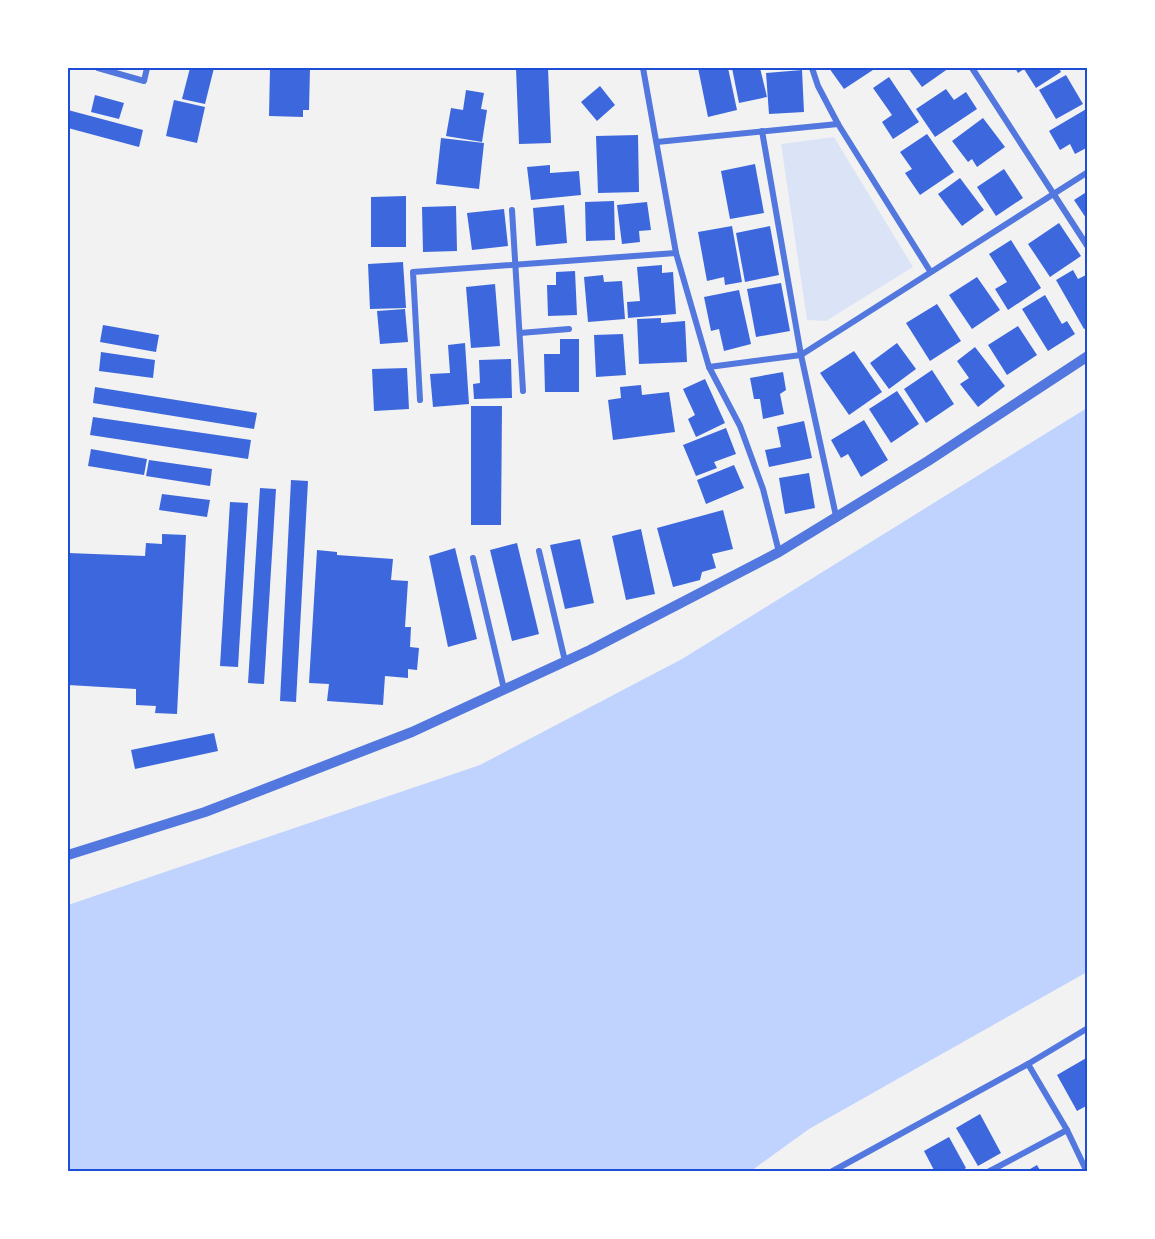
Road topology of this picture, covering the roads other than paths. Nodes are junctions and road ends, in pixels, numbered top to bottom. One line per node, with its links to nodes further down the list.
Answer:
1 (98, 68): 2 (street)
2 (147, 68)
3 (643, 68): 8 (street)
4 (812, 68): 6 (street)
5 (972, 68): 10 (street)
6 (838, 124): 7 (street); 15 (street)
7 (762, 131): 8 (street); 18 (street)
8 (657, 142): 13 (street)
9 (1088, 172): 10 (street)
10 (1053, 194): 12 (street); 15 (street)
11 (512, 210): 14 (street)
12 (1088, 247)
13 (676, 253): 14 (street); 20 (street)
14 (515, 265): 17 (street); 22 (street)
15 (930, 271): 18 (street)
16 (569, 328): 17 (street)
17 (519, 333): 21 (street)
18 (801, 355): 20 (street); 23 (street)
19 (1088, 356): 23 (street)
20 (709, 367): 25 (street)
21 (523, 390)
22 (420, 400)
23 (836, 516): 25 (street)
24 (539, 551): 27 (street)
25 (779, 552): 27 (street)
26 (473, 558): 28 (street)
27 (566, 661): 28 (street)
28 (504, 689): 29 (street)
29 (68, 855)
30 (1088, 1028): 31 (street)
31 (1028, 1064): 32 (street); 33 (street)
32 (1067, 1130): 34 (street); 35 (street)
33 (831, 1172)
34 (988, 1172)
35 (1087, 1172)

